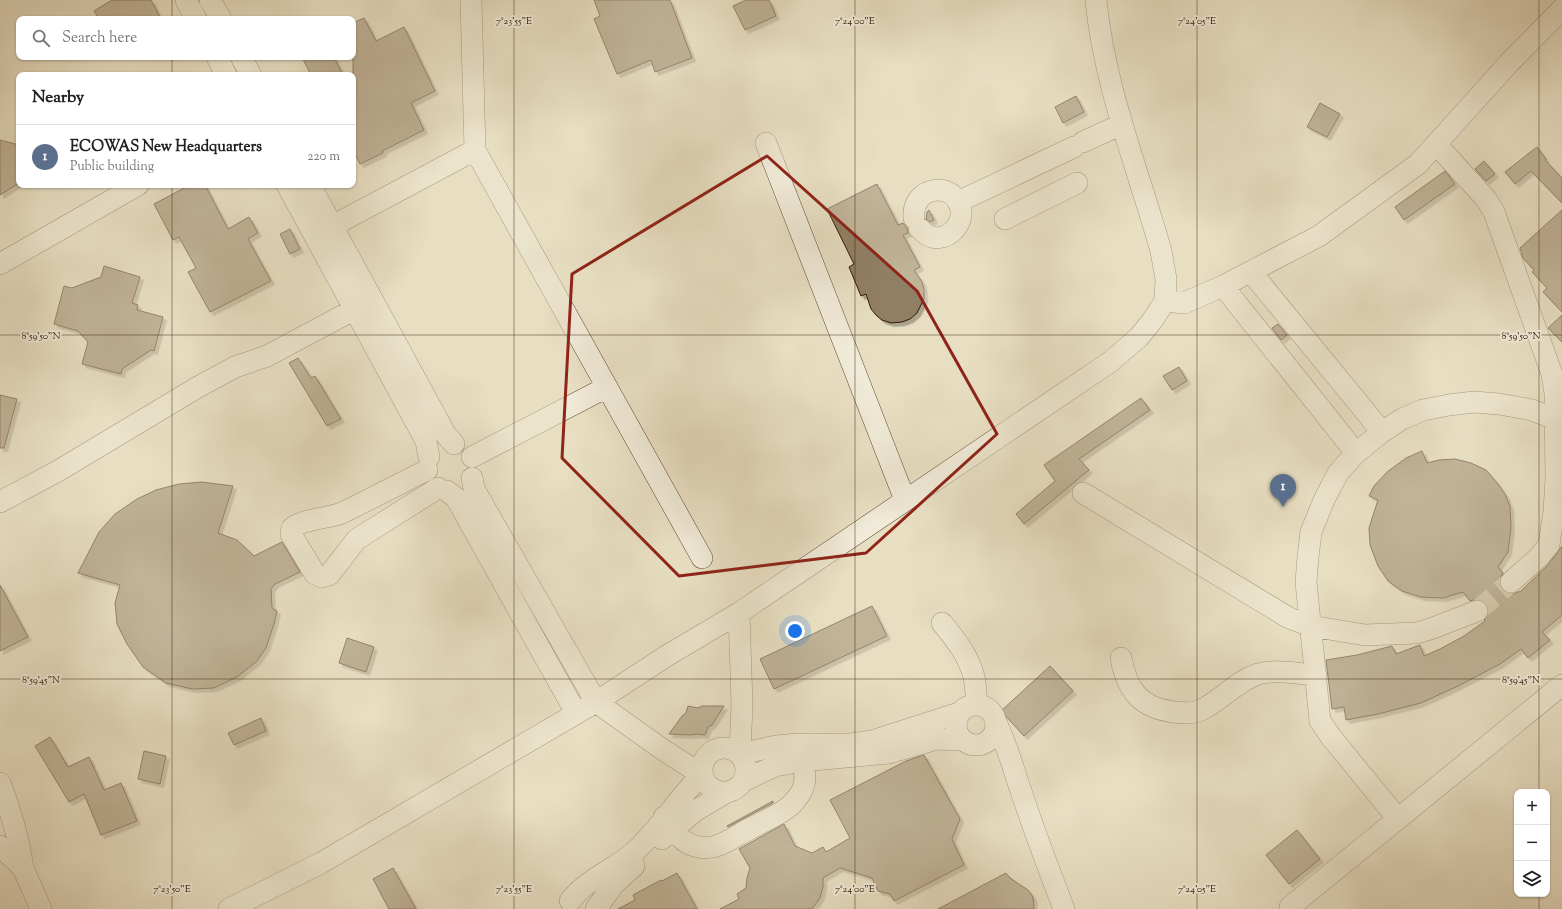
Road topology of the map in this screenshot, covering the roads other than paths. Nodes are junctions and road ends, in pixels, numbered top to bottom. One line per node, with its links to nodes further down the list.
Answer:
1 (186, 0): 6 (street)
2 (210, 0): 7 (street)
3 (471, 0): 15 (street)
4 (1096, 0): 12 (street)
5 (1562, 9): 14 (street)
6 (194, 16)
7 (219, 16)
8 (218, 60): 10 (street)
9 (244, 60): 11 (street)
10 (224, 72)
11 (250, 72)
12 (1122, 124): 20 (street); 26 (street)
13 (766, 143): 38 (street)
14 (1436, 144): 24 (street); 29 (street)
15 (475, 150): 22 (street); 28 (street)
16 (1077, 183): 21 (street)
17 (133, 188): 23 (street)
18 (289, 188): 22 (street)
19 (311, 188): 22 (street)
20 (958, 202): 20 (street)
21 (1004, 219)
22 (324, 231): 27 (street)
23 (0, 264)
24 (1251, 272): 25 (street); 30 (street)
25 (1223, 286): 26 (street); 32 (street)
26 (1165, 301): 38 (street)
27 (364, 304): 31 (street); 34 (street); 39 (street)
28 (607, 387): 33 (street); 42 (street)
29 (1558, 421): 30 (street); 43 (street)
30 (1382, 432): 32 (street)
31 (454, 444): 33 (street); 34 (street)
32 (1356, 453): 47 (street)
33 (472, 457): 35 (street)
34 (428, 463): 36 (street); 40 (street)
35 (472, 478): 36 (street); 51 (street)
36 (443, 489): 41 (street); 53 (street)
37 (1083, 493): 47 (street)
38 (905, 500): 45 (street)
39 (0, 502)
40 (344, 512): 41 (street); 41 (street)
41 (357, 539)
42 (702, 558)
43 (1511, 582)
44 (1476, 610): 47 (street)
45 (739, 613): 51 (street); 57 (street)
46 (942, 623): 52 (street)
47 (1311, 626): 49 (street)
48 (1121, 658): 49 (street)
49 (1316, 675): 62 (street)
50 (1562, 684): 62 (street)
51 (596, 702): 53 (street); 58 (street)
52 (968, 709): 54 (street); 55 (street); 56 (street)
53 (576, 714): 69 (street)
54 (996, 722): 55 (street); 61 (street)
55 (969, 742): 56 (street); 61 (street)
56 (800, 753): 57 (street); 60 (street); 63 (street)
57 (740, 754): 58 (street); 60 (street)
58 (702, 775): 60 (street); 63 (street)
59 (0, 783): 65 (street)
60 (735, 786): 63 (street)
61 (1021, 791): 71 (street)
62 (1398, 819): 67 (street)
63 (669, 823): 66 (street); 70 (street)
64 (0, 846): 65 (street)
65 (23, 868): 68 (street)
66 (572, 906)
67 (1290, 906)
68 (41, 909)
69 (229, 909)
70 (596, 909)
71 (1064, 909)

